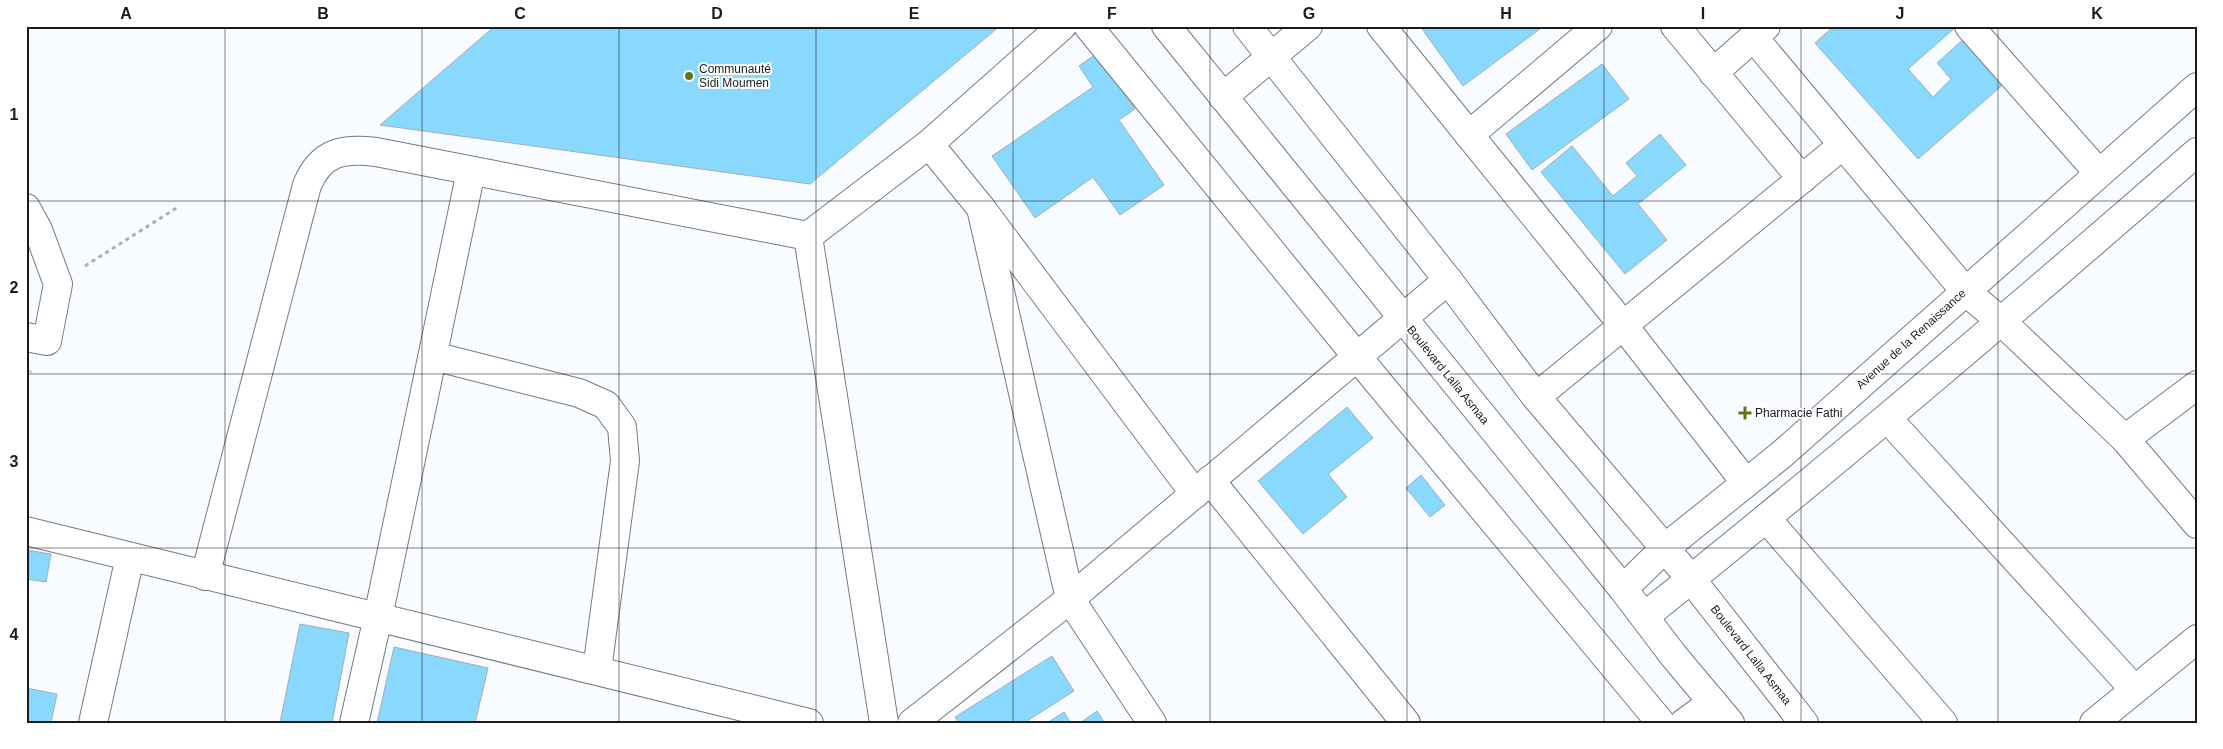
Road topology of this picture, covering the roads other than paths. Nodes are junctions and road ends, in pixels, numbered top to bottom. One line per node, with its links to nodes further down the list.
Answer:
1 (1062, 26): 16 (street)
2 (1088, 26): 32 (street)
3 (1166, 26): 14 (street, Boulevard Lalla Asmaa)
4 (1247, 26): 11 (street, Boulevard Lalla Asmaa)
5 (1308, 26): 11 (street)
6 (1381, 26): 15 (street)
7 (1598, 26): 15 (street)
8 (1675, 26): 12 (street)
9 (1969, 26): 20 (street)
10 (1760, 32): 12 (street); 17 (street)
11 (1273, 57): 14 (street); 25 (street, Boulevard Lalla Asmaa)
12 (1713, 73): 21 (street)
13 (2197, 87): 20 (street, Avenue de la Renaissance)
14 (1223, 97): 27 (street, Boulevard Lalla Asmaa)
15 (1469, 135): 29 (street)
16 (929, 144): 23 (street); 24 (street)
17 (1842, 145): 21 (street); 26 (street)
18 (2197, 152): 28 (street)
19 (471, 171): 24 (street); 31 (street); 44 (street)
20 (2098, 172): 26 (street, Avenue de la Renaissance)
21 (1802, 178): 29 (street)
22 (26, 208): 30 (street)
23 (981, 208): 38 (street); 47 (street)
24 (808, 236): 57 (street)
25 (1448, 280): 27 (street); 34 (street, Boulevard Lalla Asmaa)
26 (1965, 291): 28 (street); 37 (street, Avenue de la Renaissance)
27 (1403, 320): 32 (street); 46 (street, Boulevard Lalla Asmaa)
28 (2002, 322): 35 (street); 36 (street)
29 (1623, 325): 34 (street); 37 (street)
30 (26, 337)
31 (433, 356): 49 (street); 51 (street)
32 (1358, 358): 38 (street); 61 (street)
33 (2197, 385): 36 (street)
34 (1536, 397): 42 (street, Boulevard Lalla Asmaa)
35 (1888, 419): 39 (street); 52 (street)
36 (2125, 439): 40 (street)
37 (1746, 483): 42 (street, Avenue de la Renaissance)
38 (1202, 487): 47 (street); 60 (street)
39 (1766, 518): 45 (street); 65 (street)
40 (2197, 524)
41 (26, 531): 43 (street)
42 (1665, 548): 45 (street, Boulevard Lalla Asmaa); 46 (street, Avenue de la Renaissance)
43 (130, 557): 44 (street); 54 (street)
44 (205, 576): 49 (street)
45 (1692, 579): 48 (street); 64 (street, Boulevard Lalla Asmaa)
46 (1623, 589): 48 (street, Boulevard Lalla Asmaa)
47 (1070, 598): 58 (street); 59 (street)
48 (1645, 616): 53 (street, Boulevard Lalla Asmaa)
49 (378, 617): 51 (street); 55 (street)
50 (2197, 639): 52 (street)
51 (597, 670): 56 (street)
52 (2134, 689): 66 (street)
53 (1713, 702): 62 (street); 63 (street, Boulevard Lalla Asmaa)
54 (93, 723)
55 (354, 723)
56 (809, 723)
57 (884, 723)
58 (912, 723)
59 (1152, 723)
60 (1406, 723)
61 (1661, 723)
62 (1684, 723)
63 (1730, 723)
64 (1804, 723)
65 (1943, 723)
66 (2094, 723)

